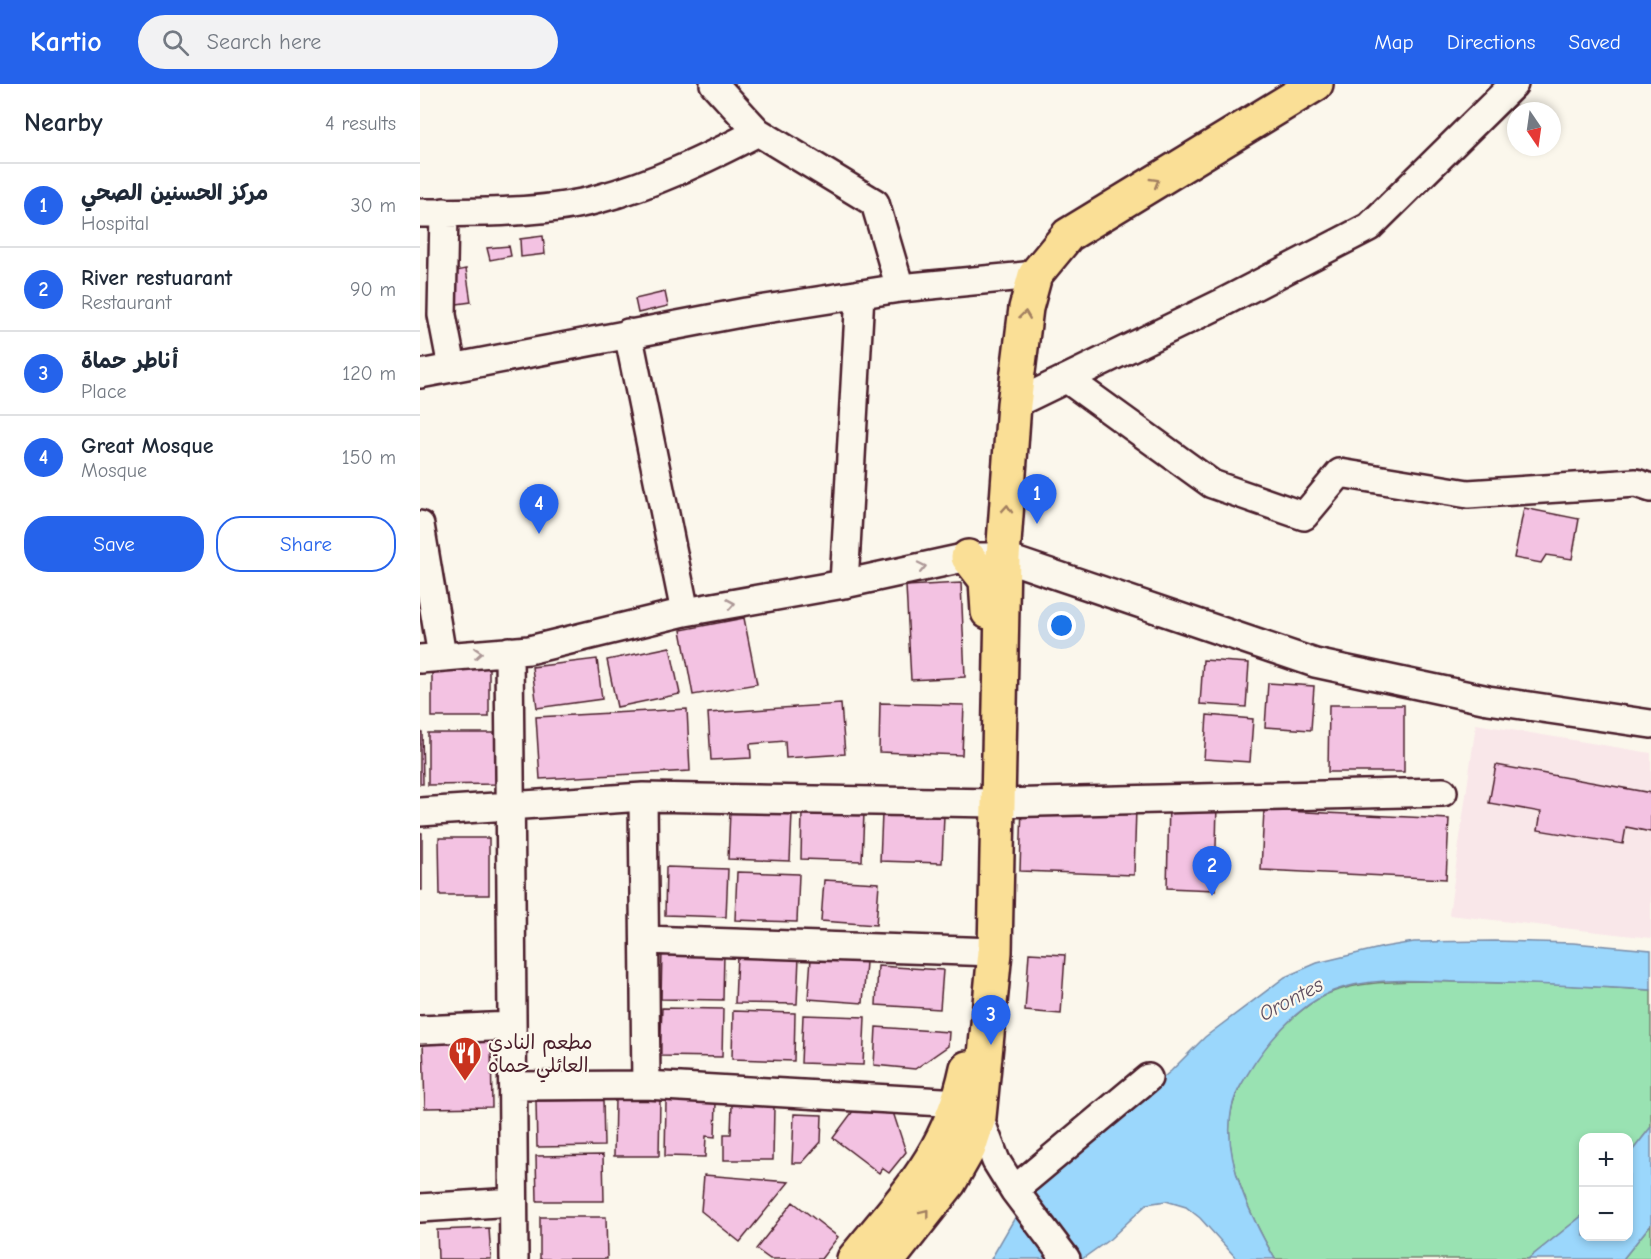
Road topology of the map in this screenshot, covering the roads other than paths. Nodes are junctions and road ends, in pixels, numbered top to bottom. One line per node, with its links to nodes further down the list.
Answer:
1 (714, 84): 4 (street)
2 (1316, 84): 6 (main road, one-way to 2)
3 (1514, 84): 12 (street)
4 (758, 132): 5 (street); 7 (street)
5 (432, 213): 10 (street)
6 (1035, 275): 7 (street); 13 (main road, one-way to 6)
7 (900, 288): 8 (street)
8 (860, 294): 9 (street); 18 (street)
9 (628, 333): 10 (street); 19 (street)
10 (452, 368): 11 (street)
11 (420, 374)
12 (1066, 378): 13 (street); 14 (street)
13 (1014, 404): 17 (main road, one-way to 13)
14 (1651, 488)
15 (420, 525): 21 (street)
16 (968, 557): 17 (street); 18 (street, one-way to 16); 25 (main road)
17 (1003, 557): 22 (street); 25 (main road)
18 (844, 584): 19 (street, one-way to 18)
19 (685, 612): 20 (street)
20 (509, 651): 21 (street, one-way to 20); 26 (street)
21 (431, 657)
22 (1651, 724)
23 (1443, 792): 25 (street)
24 (643, 796): 25 (street); 26 (street); 28 (street)
25 (989, 802): 29 (main road)
26 (510, 806): 27 (street); 30 (street)
27 (420, 812)
28 (645, 940): 29 (street); 33 (street)
29 (986, 952): 35 (main road)
30 (512, 1026): 31 (street); 34 (street)
31 (420, 1030)
32 (1148, 1078): 36 (street)
33 (646, 1084): 34 (street); 35 (street)
34 (513, 1086): 37 (street)
35 (969, 1110): 36 (street); 40 (main road); 41 (main road, one-way to 35)
36 (1014, 1190): 42 (street)
37 (513, 1202): 38 (street); 39 (street)
38 (420, 1208)
39 (514, 1259)
40 (854, 1259)
41 (889, 1259)
42 (1065, 1259)

